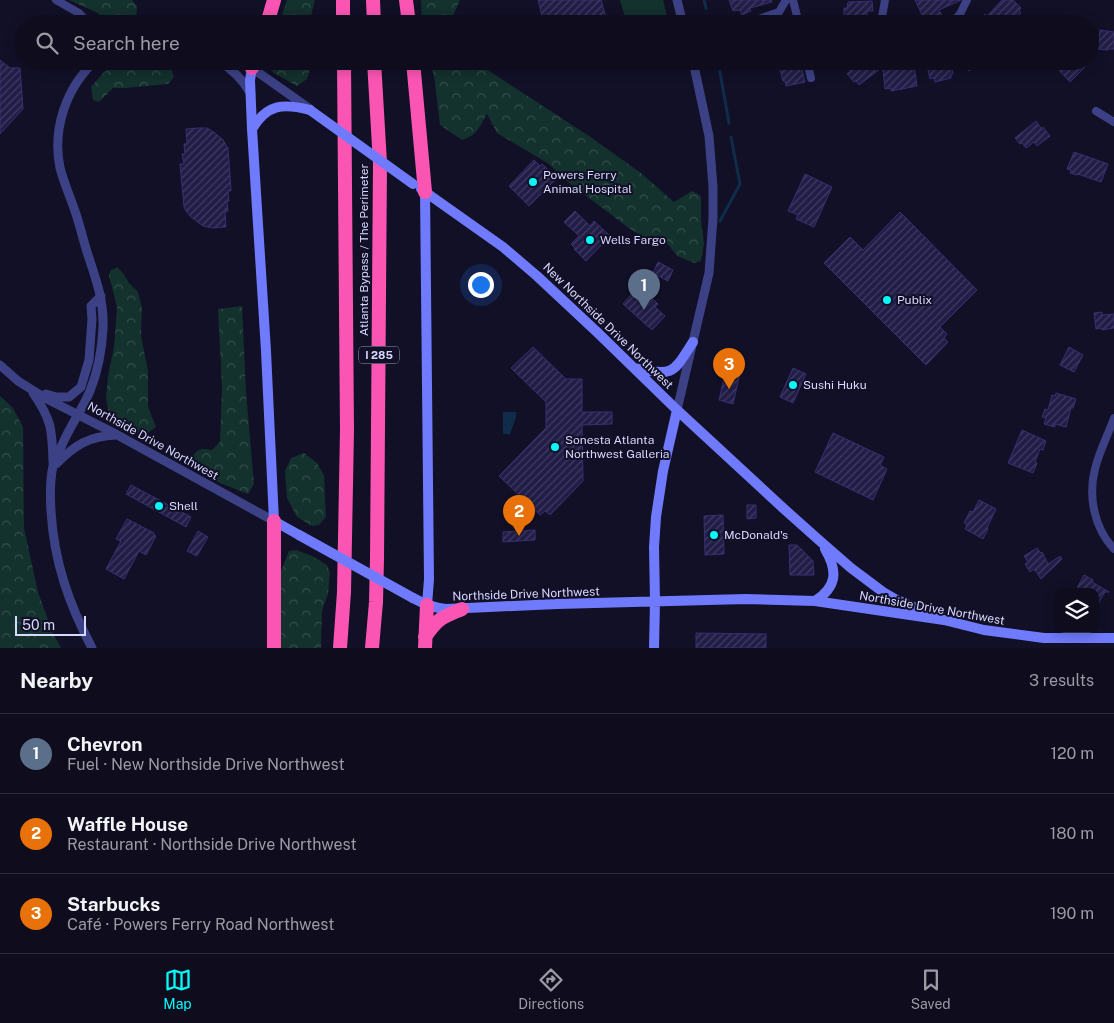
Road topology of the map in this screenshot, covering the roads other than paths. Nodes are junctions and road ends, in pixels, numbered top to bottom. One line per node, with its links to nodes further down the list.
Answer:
1 (56, 0): 10 (street)
2 (343, 0): 11 (highway)
3 (373, 0): 12 (highway)
4 (406, 0): 13 (highway)
5 (677, 0): 14 (street)
6 (786, 0): 15 (street)
7 (793, 0): 16 (street)
8 (885, 0): 17 (street)
9 (968, 0): 18 (street)
10 (81, 15)
11 (343, 15)
12 (374, 15)
13 (408, 15)
14 (681, 15)
15 (770, 15)
16 (797, 15)
17 (882, 15)
18 (959, 15)
19 (87, 70): 35 (street)
20 (230, 70): 29 (street)
21 (250, 70): 29 (main road)
22 (258, 70): 30 (street, New Northside Drive Northwest)
23 (344, 70): 57 (highway, Atlanta Bypass / The Perimeter / I 285)
24 (375, 70): 58 (highway, Atlanta Bypass / The Perimeter / I 285)
25 (414, 70): 34 (highway)
26 (695, 70): 36 (street)
27 (809, 70): 28 (street)
28 (811, 78)
29 (251, 95): 33 (main road)
30 (310, 110): 33 (main road); 34 (main road, New Northside Drive Northwest, bridge)
31 (1096, 111): 32 (street)
32 (1114, 122)
33 (252, 129): 45 (main road)
34 (425, 192): 38 (main road, New Northside Drive Northwest); 50 (main road)
35 (100, 296): 39 (street); 41 (street)
36 (693, 342): 38 (main road); 40 (street)
37 (0, 365): 39 (street, Northside Drive Northwest)
38 (634, 368): 40 (main road, New Northside Drive Northwest)
39 (30, 388): 41 (street, Northside Drive Northwest); 44 (street)
40 (677, 410): 46 (main road, New Northside Drive Northwest); 49 (main road)
41 (78, 414): 43 (street, Northside Drive Northwest); 44 (street)
42 (1114, 418): 47 (street)
43 (118, 435): 44 (street); 45 (street, Northside Drive Northwest)
44 (53, 468): 55 (street)
45 (274, 521): 50 (main road, Northside Drive Northwest, bridge); 56 (highway)
46 (820, 541): 48 (main road); 52 (main road, New Northside Drive Northwest)
47 (1114, 549)
48 (815, 601): 49 (main road, Northside Drive Northwest); 52 (main road, Northside Drive Northwest)
49 (655, 602): 51 (main road, Northside Drive Northwest); 59 (main road)
50 (427, 605): 51 (main road, Northside Drive Northwest); 54 (highway)
51 (462, 609): 54 (highway)
52 (944, 620): 53 (main road, Northside Drive Northwest)
53 (1114, 638)
54 (425, 643)
55 (92, 648)
56 (274, 648)
57 (340, 648)
58 (372, 648)
59 (654, 648)

